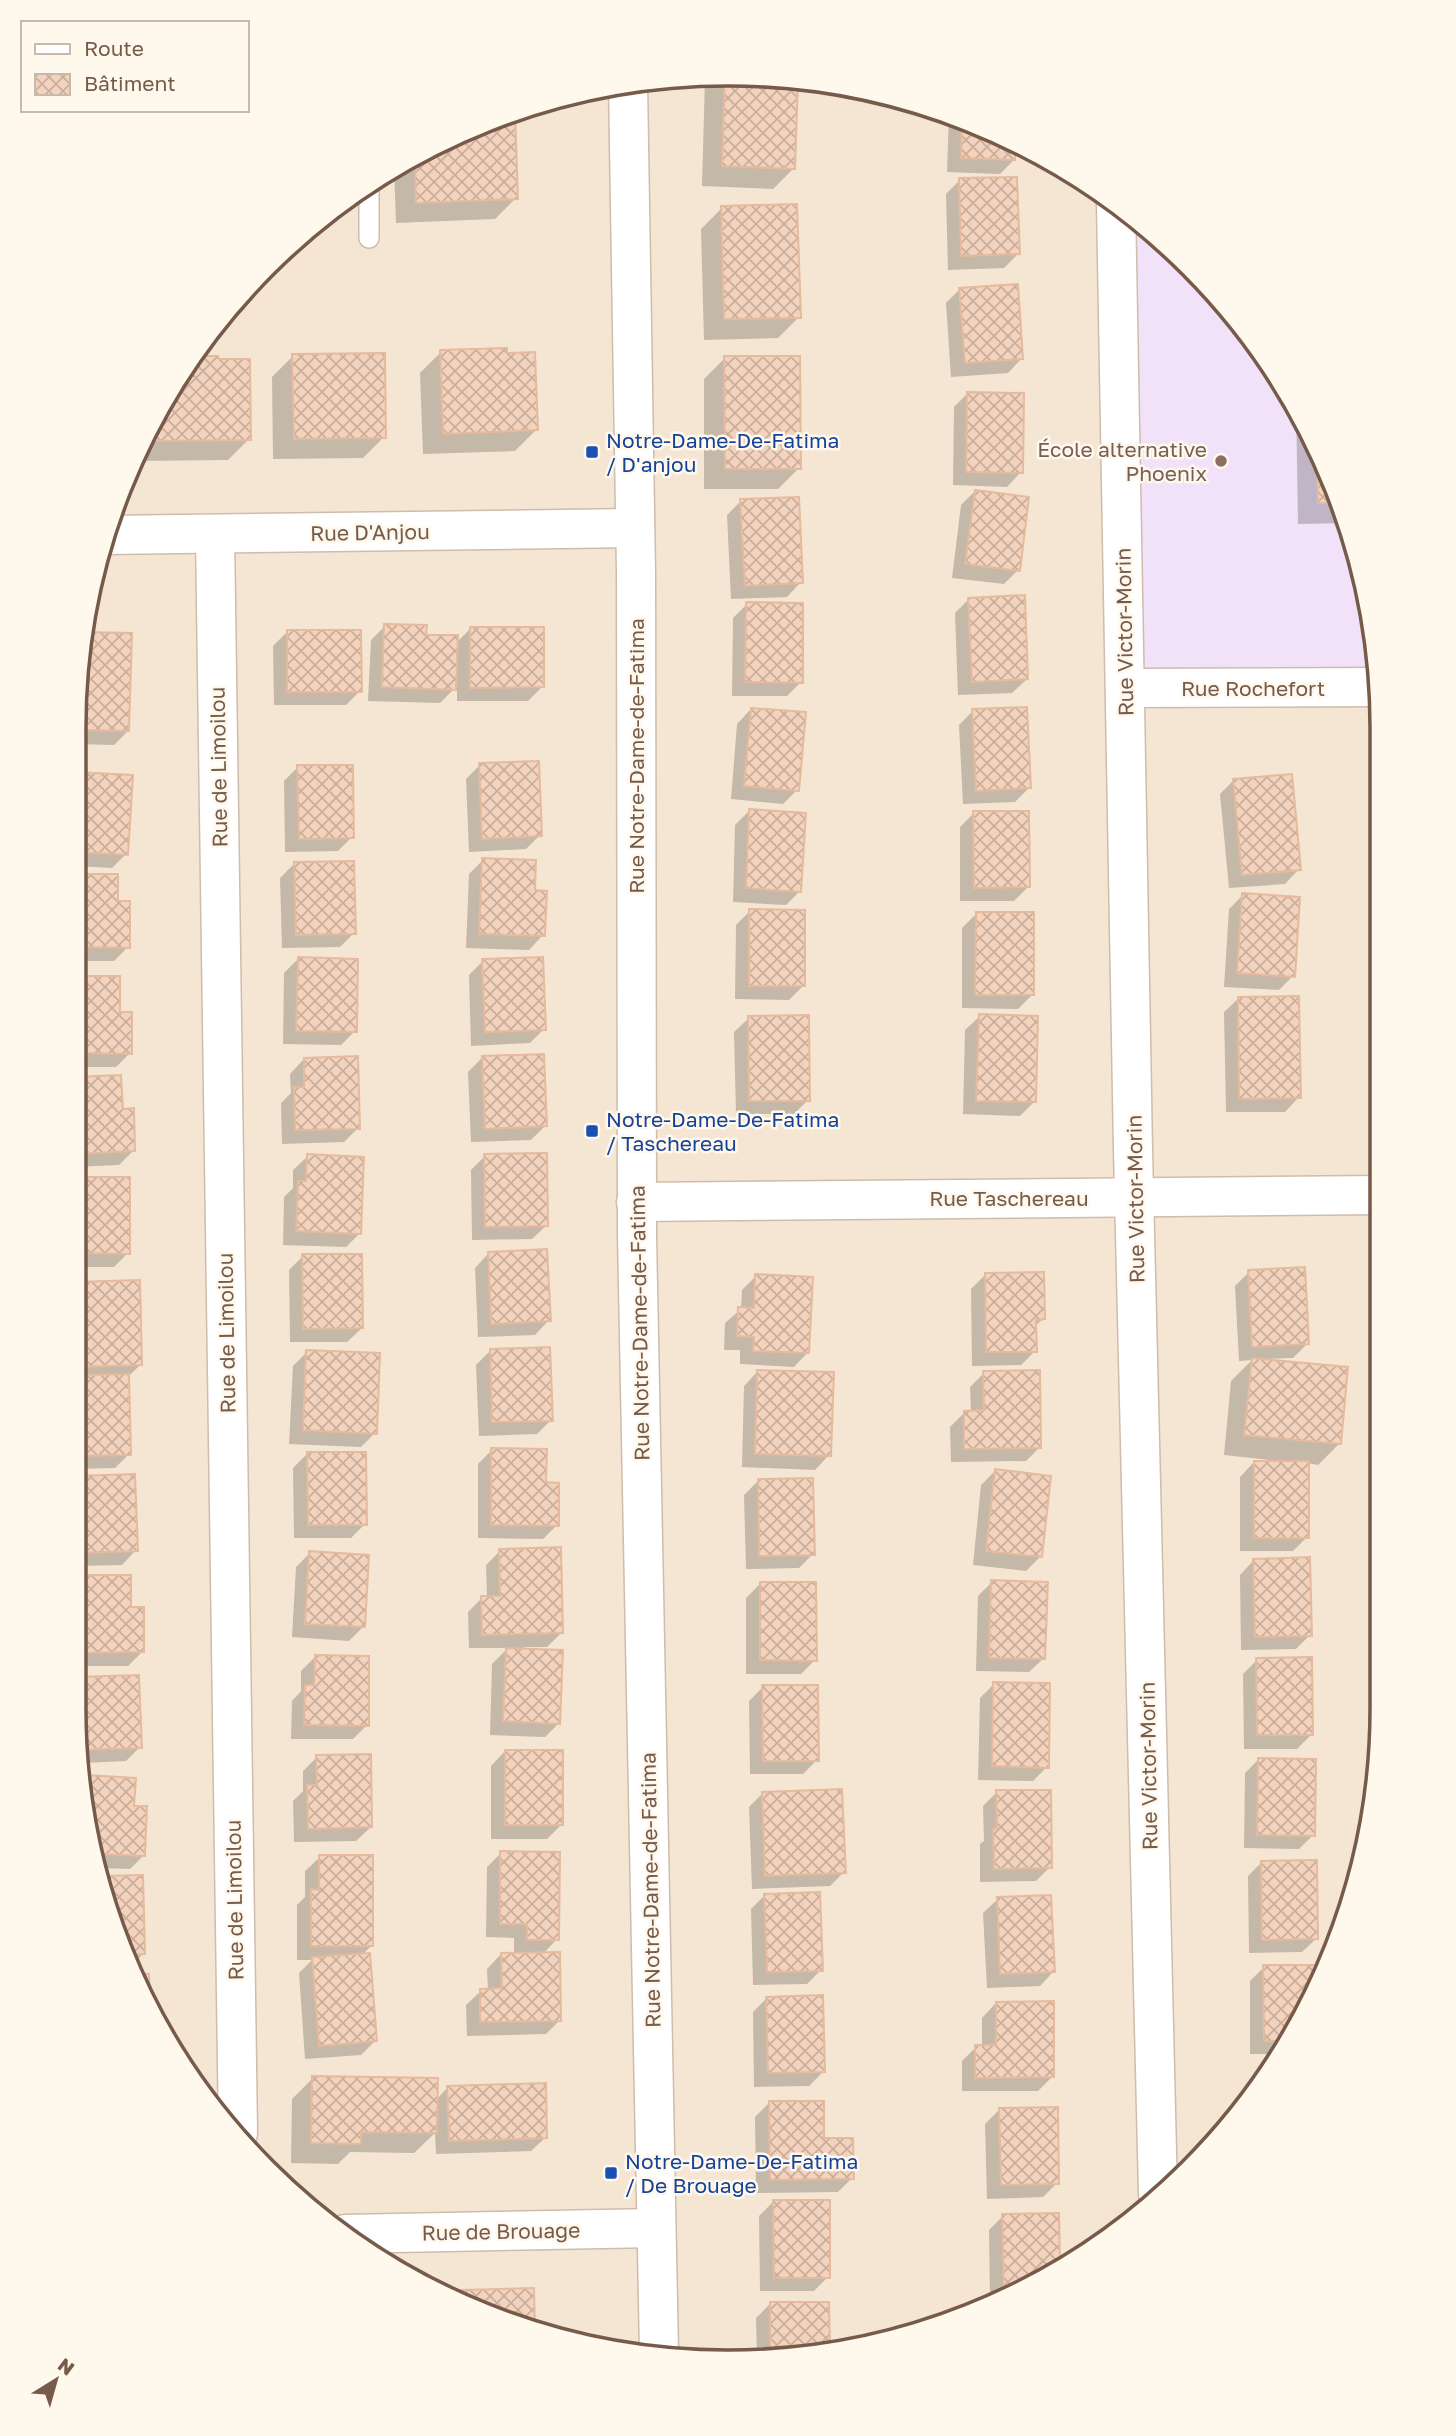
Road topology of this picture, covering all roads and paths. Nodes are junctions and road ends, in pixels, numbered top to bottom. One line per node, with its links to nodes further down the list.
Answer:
1 (628, 94): 5 (street, Rue Notre-Dame-de-Fatima)
2 (369, 195): 4 (lane)
3 (1116, 216): 9 (street, Rue Victor-Morin)
4 (369, 238)
5 (635, 528): 6 (street, Rue D'Anjou); 12 (street, Rue Notre-Dame-de-Fatima)
6 (215, 534): 7 (street, Rue D'Anjou); 13 (street, Rue de Limoilou)
7 (116, 535)
8 (1369, 687): 9 (street, Rue Rochefort)
9 (1125, 688): 11 (street, Rue Victor-Morin)
10 (1370, 1195): 11 (street, Rue Taschereau)
11 (1134, 1198): 12 (street, Rue Taschereau); 14 (street, Rue Victor-Morin)
12 (636, 1202): 15 (street, Rue Notre-Dame-de-Fatima)
13 (237, 2121)
14 (1158, 2185)
15 (656, 2228): 16 (street, Rue de Brouage); 17 (street, Rue Notre-Dame-de-Fatima)
16 (359, 2234)
17 (659, 2346)

